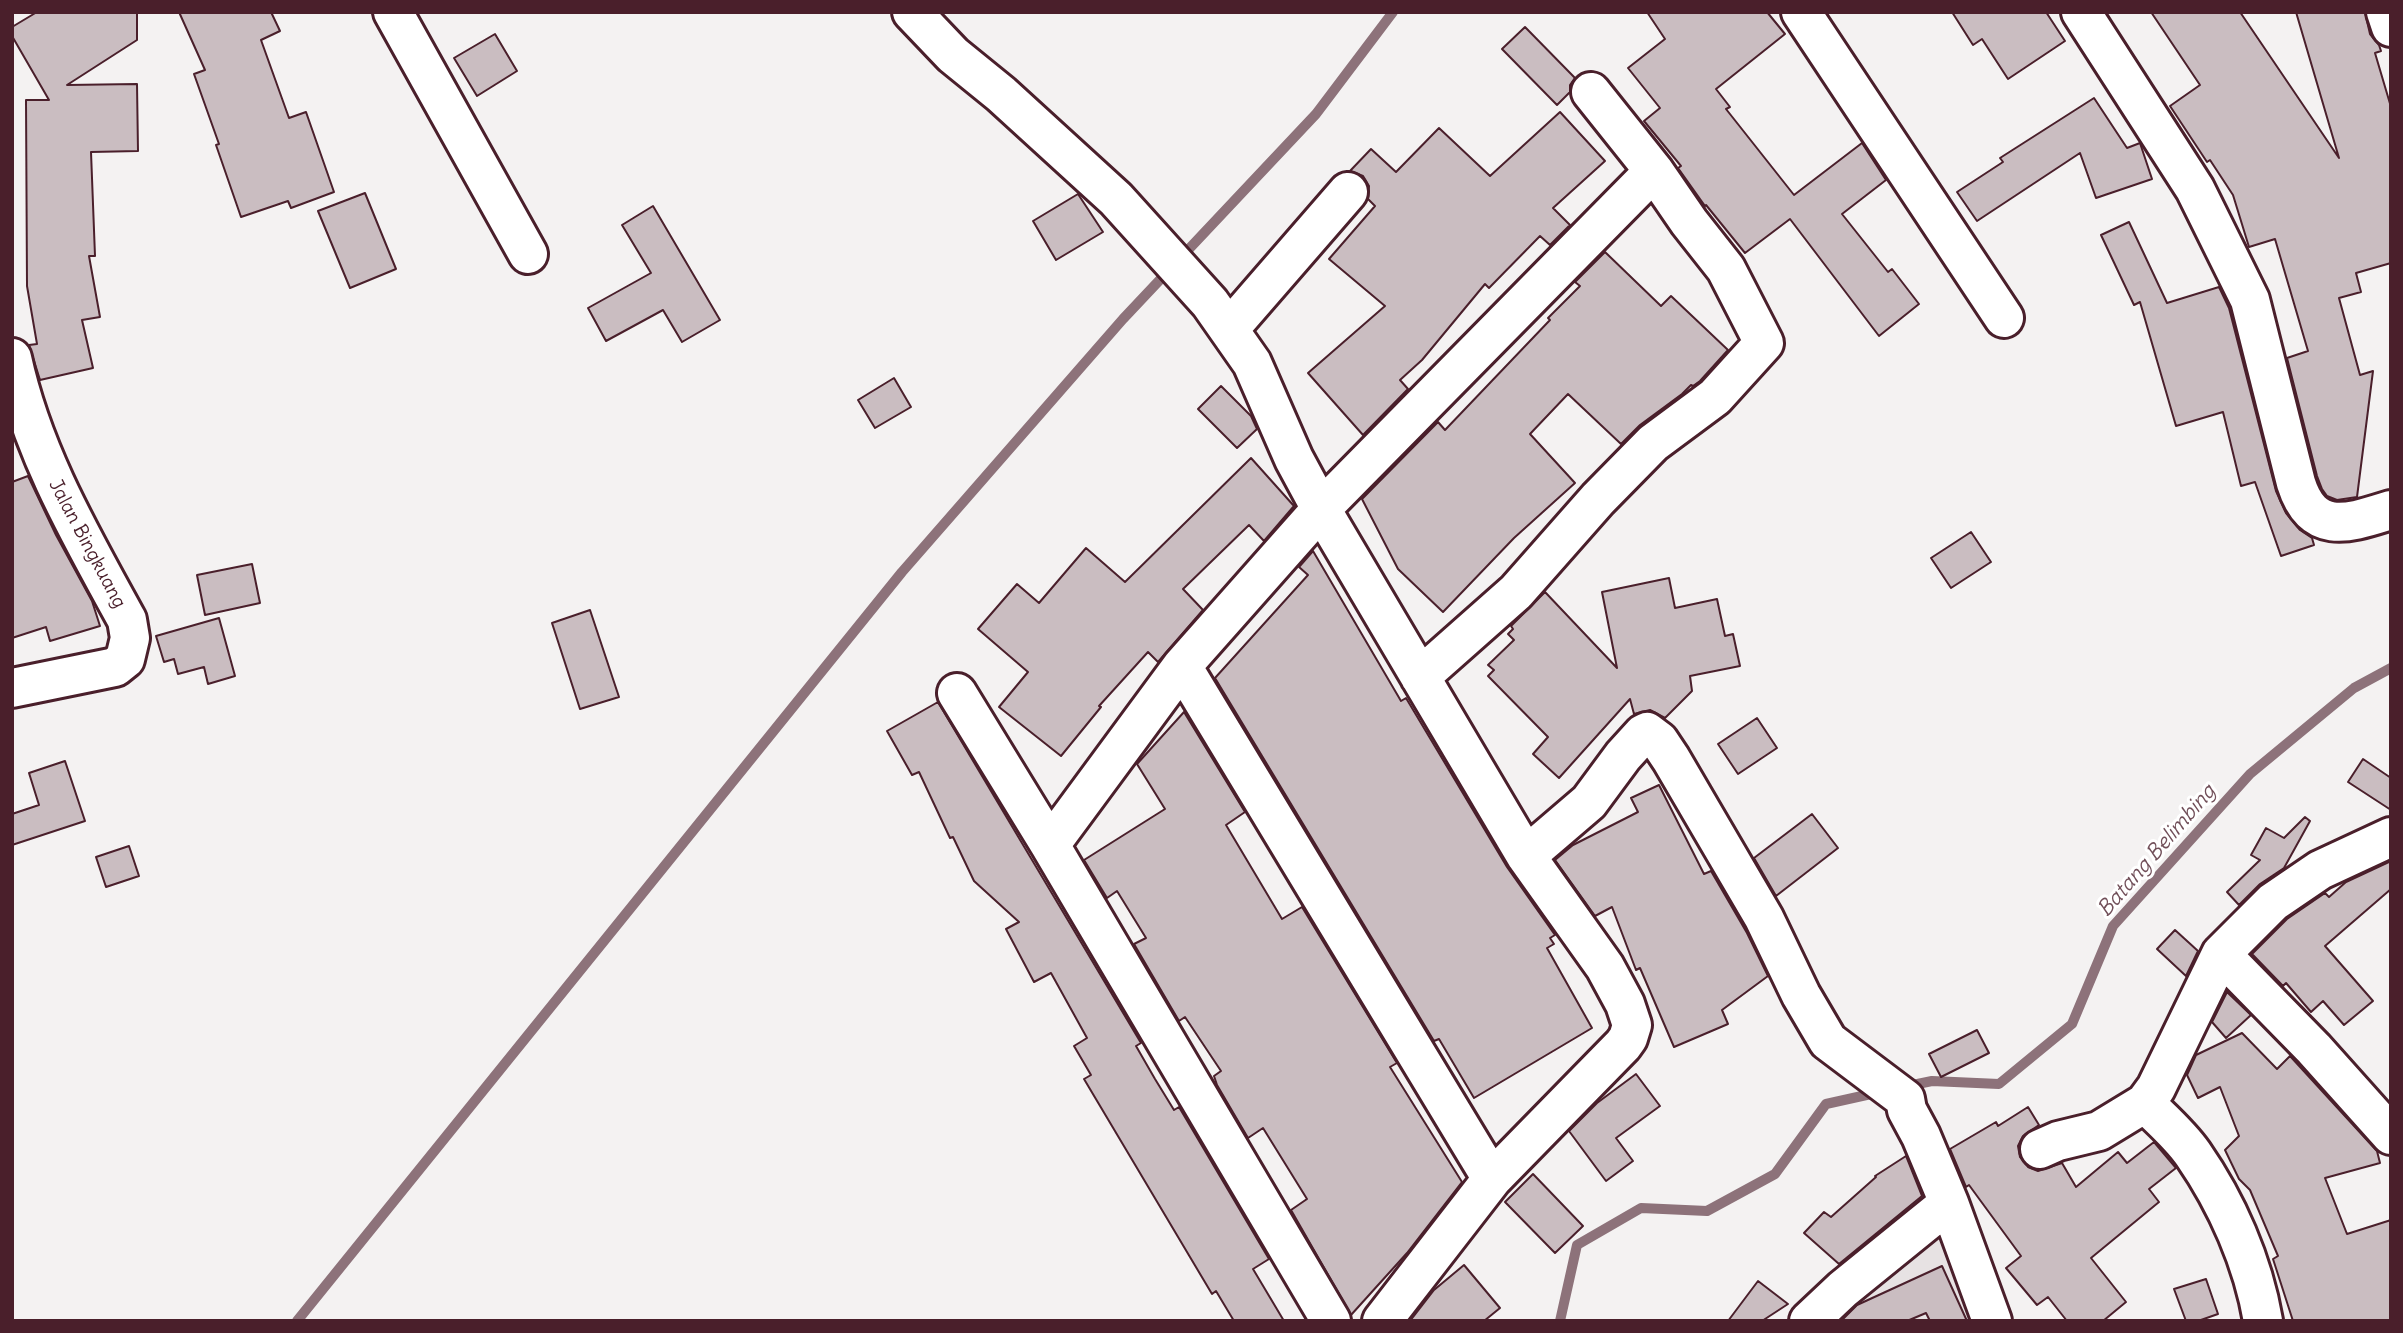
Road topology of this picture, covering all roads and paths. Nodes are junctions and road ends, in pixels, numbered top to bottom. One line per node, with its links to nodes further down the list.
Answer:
1 (393, 12): 10 (street)
2 (912, 12): 11 (street)
3 (1801, 12): 12 (street)
4 (2081, 12): 15 (street)
5 (2386, 12): 6 (street)
6 (2391, 27)
7 (1591, 92): 8 (street)
8 (1654, 171): 14 (street); 17 (street)
9 (1348, 192): 11 (street)
10 (528, 254)
11 (1220, 316): 14 (street)
12 (2004, 318)
13 (12, 358): 18 (street, Jalan Bingkuang)
14 (1321, 509): 16 (street); 17 (street)
15 (2391, 510)
16 (1182, 666): 21 (street); 27 (street)
17 (1420, 677): 22 (street)
18 (12, 688)
19 (957, 693): 21 (street)
20 (2391, 837): 23 (street)
21 (1050, 845): 29 (street)
22 (1526, 856): 27 (street); 28 (street)
23 (2221, 954): 24 (street); 25 (street)
24 (2145, 1103): 26 (street); 33 (street)
25 (2391, 1135)
26 (2040, 1149)
27 (1492, 1179): 30 (street)
28 (1949, 1203): 31 (street); 32 (street)
29 (1331, 1321)
30 (1382, 1321)
31 (1809, 1321)
32 (1992, 1321)
33 (2263, 1321)

